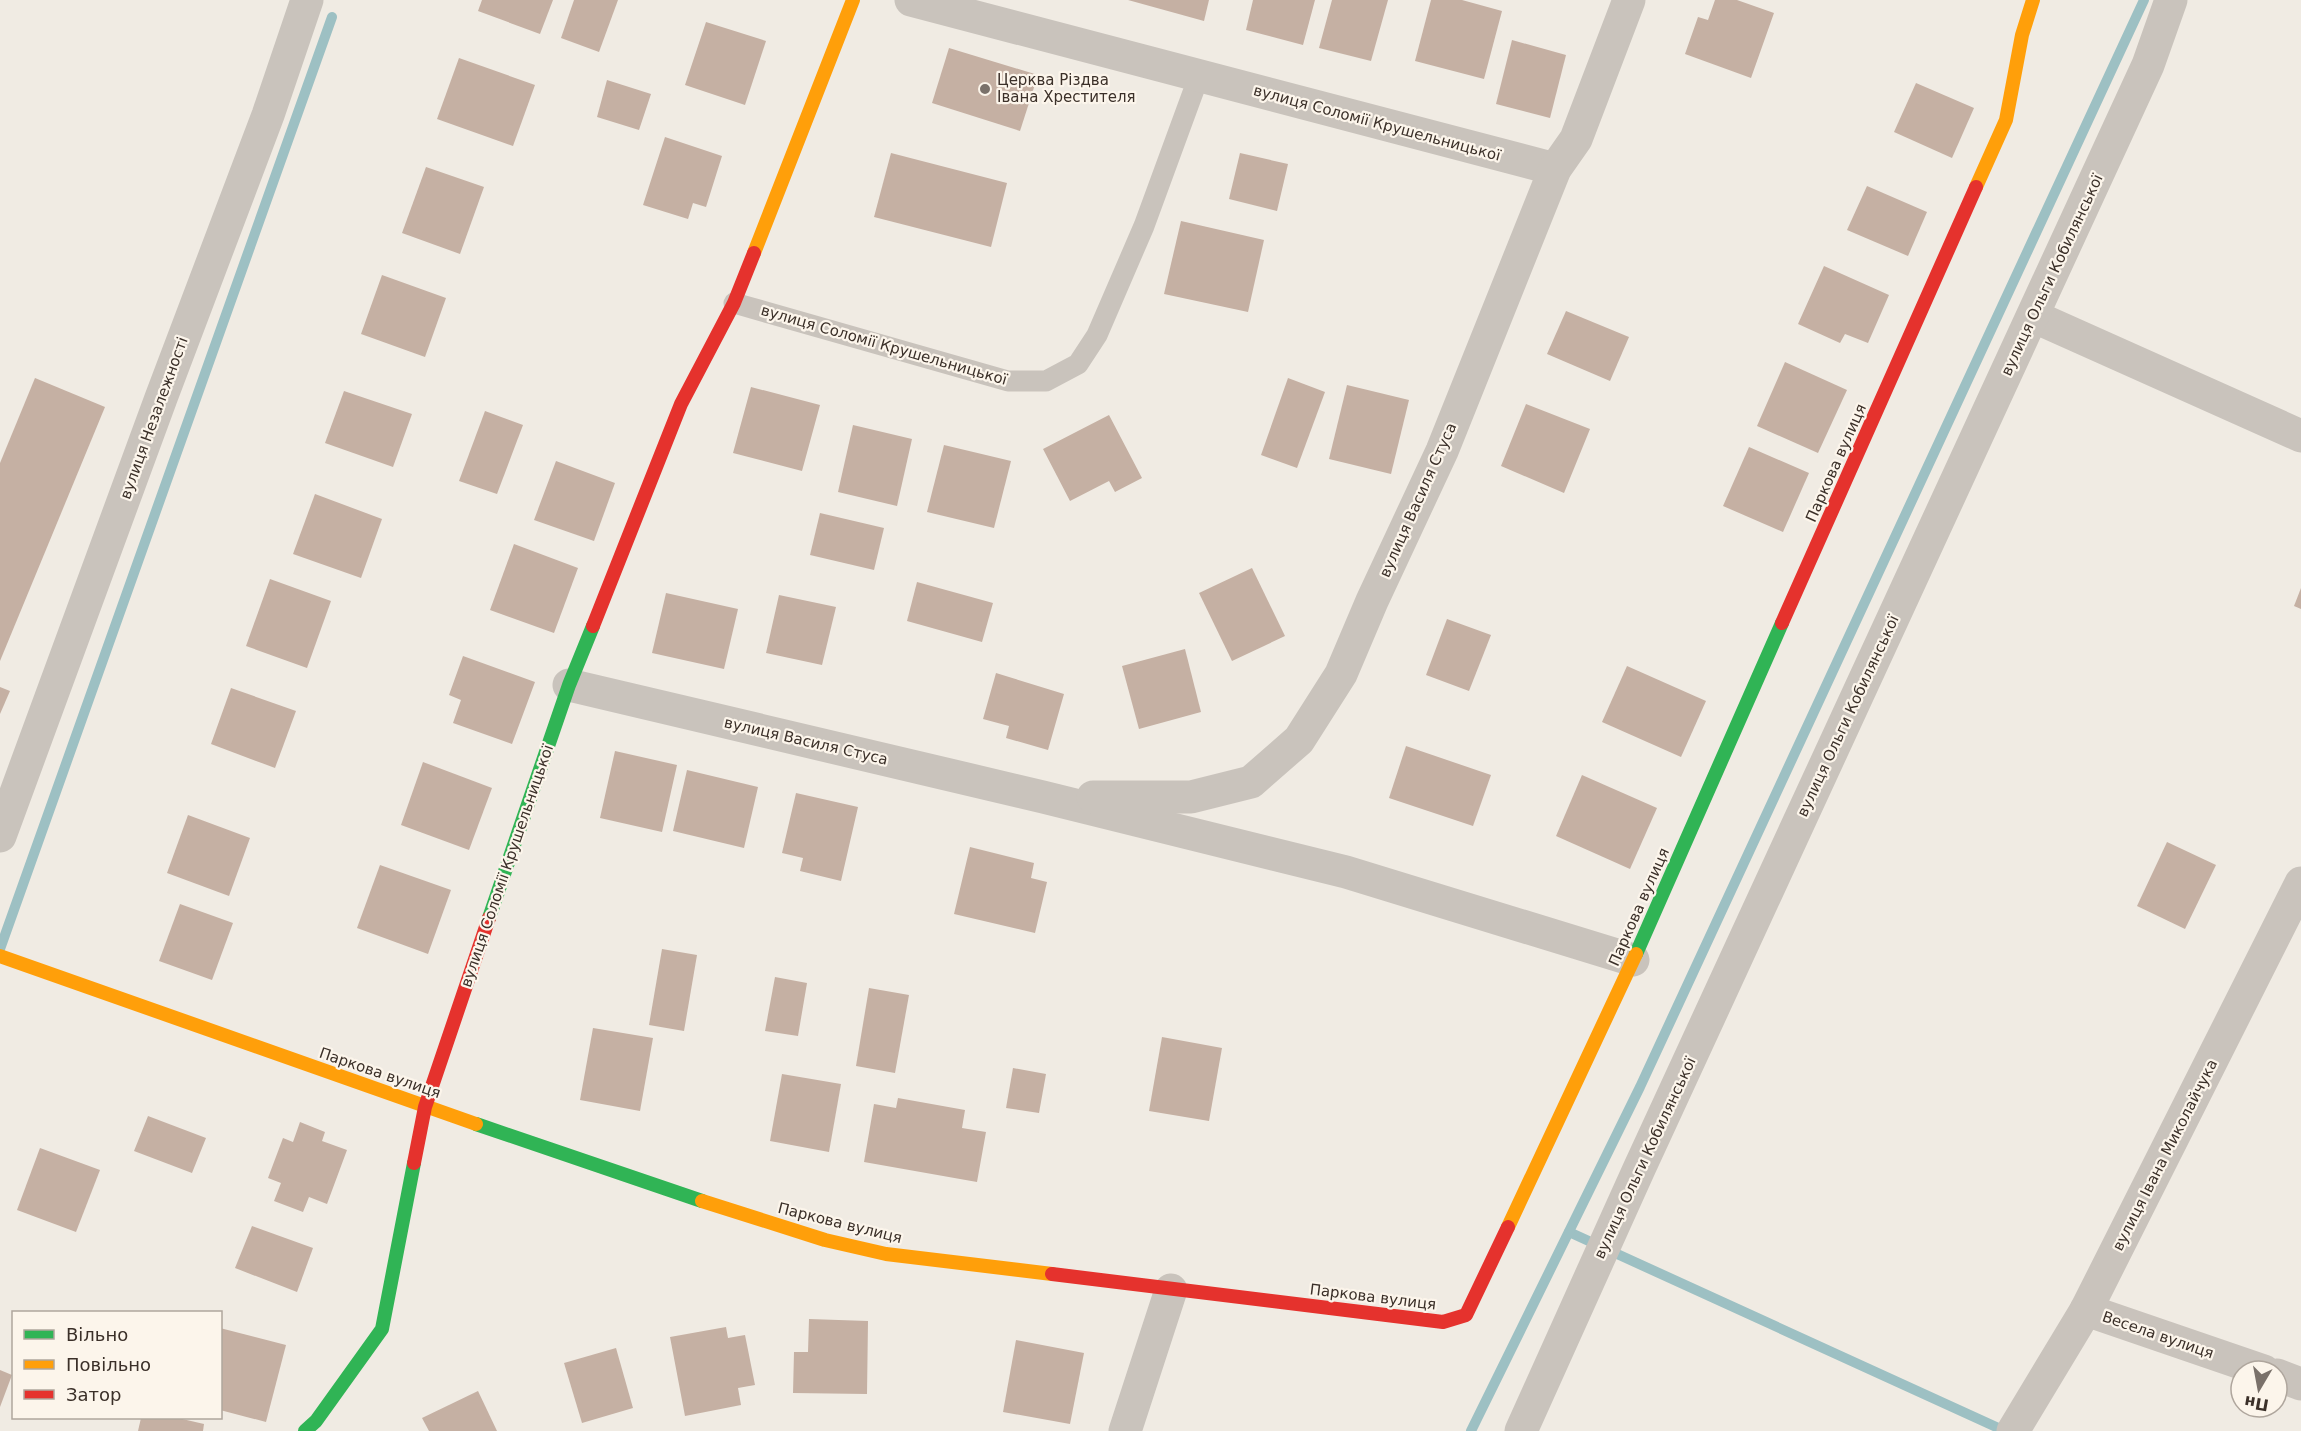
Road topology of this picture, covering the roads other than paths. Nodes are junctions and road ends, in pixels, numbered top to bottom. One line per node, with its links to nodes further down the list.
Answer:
1 (307, 0): 14 (street, вулиця Незалежності)
2 (853, 0): 9 (street, вулиця Соломії Крушельницької)
3 (911, 0): 7 (street, вулиця Соломії Крушельницької)
4 (1629, 0): 8 (street, вулиця Василя Стуса)
5 (2033, 0): 17 (street, Паркова вулиця)
6 (2171, 0): 10 (street, вулиця Ольги Кобилянської)
7 (1200, 76): 8 (street, вулиця Соломії Крушельницької); 9 (lane, вулиця Соломії Крушельницької)
8 (1555, 169): 13 (street, вулиця Василя Стуса)
9 (734, 303): 12 (street, вулиця Соломії Крушельницької)
10 (2033, 316): 11 (street); 25 (street, вулиця Ольги Кобилянської)
11 (2301, 436)
12 (568, 685): 13 (street, вулиця Василя Стуса); 18 (street, вулиця Соломії Крушельницької)
13 (1042, 797): 17 (street, вулиця Василя Стуса)
14 (0, 836)
15 (2299, 894): 20 (street, вулиця Івана Миколайчука)
16 (0, 956): 18 (street, Паркова вулиця)
17 (1634, 960): 19 (street, Паркова вулиця)
18 (425, 1107): 19 (street, Паркова вулиця); 23 (street, вулиця Соломії Крушельницької)
19 (1171, 1290): 24 (street)
20 (2086, 1311): 21 (street, Весела вулиця); 22 (street, вулиця Івана Миколайчука)
21 (2229, 1359)
22 (2016, 1426)
23 (305, 1431)
24 (1125, 1431)
25 (1521, 1431)

